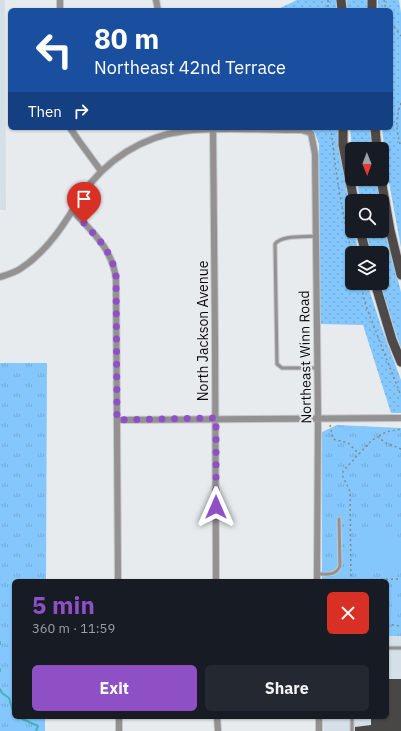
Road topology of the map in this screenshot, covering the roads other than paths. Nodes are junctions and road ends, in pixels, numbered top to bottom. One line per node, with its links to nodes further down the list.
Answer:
1 (71, 130): 8 (street)
2 (198, 130): 8 (street)
3 (213, 130): 18 (street, North Jackson Avenue)
4 (301, 130): 12 (street, Northeast Winn Road)
5 (343, 130): 10 (main road)
6 (375, 130): 7 (main road)
7 (376, 142)
8 (102, 171): 11 (street)
9 (382, 186): 13 (main road)
10 (353, 194)
11 (73, 211): 14 (street); 21 (street)
12 (316, 236): 17 (street, Northeast Winn Road); 17 (lane)
13 (401, 276)
14 (0, 278)
15 (377, 290): 16 (main road)
16 (401, 362)
17 (317, 368): 19 (street, Northeast Winn Road)
18 (216, 418): 19 (street); 21 (street); 25 (street, North Jackson Avenue)
19 (318, 418): 20 (street); 23 (street, Northeast Winn Road)
20 (401, 418)
21 (117, 420): 24 (street)
22 (339, 519): 23 (lane)
23 (317, 578)
24 (118, 579)
25 (216, 579)
26 (389, 648): 27 (lane)
27 (401, 648)
28 (119, 719): 32 (street)
29 (218, 719): 33 (street)
30 (319, 719): 34 (street)
31 (352, 719): 35 (lane)
32 (119, 731)
33 (218, 731)
34 (319, 731)
35 (352, 731)

